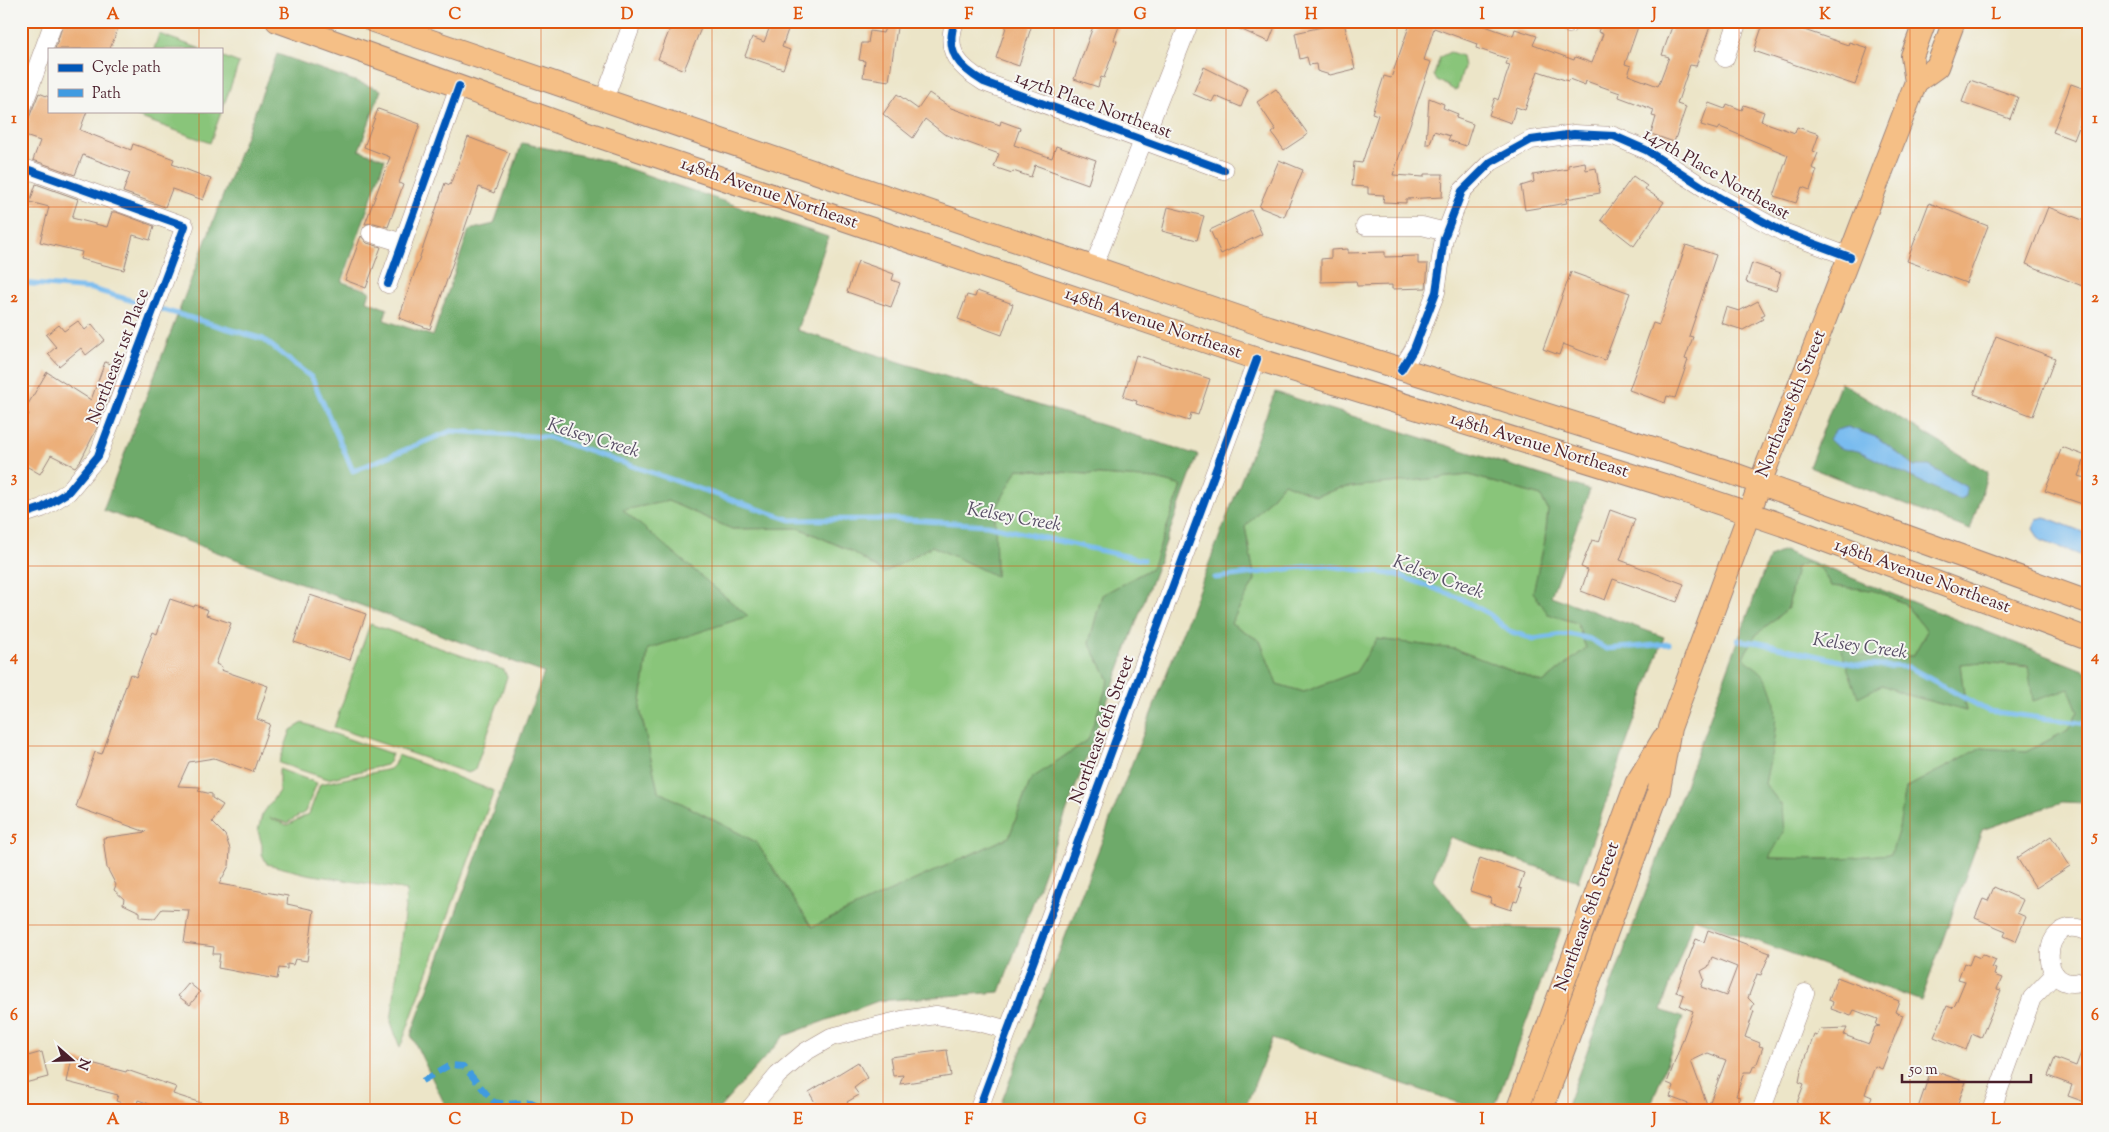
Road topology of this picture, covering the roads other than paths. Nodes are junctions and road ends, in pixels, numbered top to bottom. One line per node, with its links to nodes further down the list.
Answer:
1 (54, 21): 16 (street)
2 (277, 21): 12 (main road, 148th Avenue Northeast)
3 (373, 21): 11 (main road, 148th Avenue Northeast)
4 (633, 21): 15 (street)
5 (956, 21): 17 (street, 147th Place Northeast)
6 (1190, 21): 17 (street)
7 (1738, 21): 10 (street)
8 (1925, 21): 13 (main road, Northeast 8th Street)
9 (1954, 21): 13 (main road)
10 (1725, 58)
11 (508, 68): 12 (main road); 15 (main road, 148th Avenue Northeast)
12 (418, 72): 14 (main road, 148th Avenue Northeast)
13 (1916, 82): 24 (main road, Northeast 8th Street)
14 (459, 86): 23 (street); 27 (main road, 148th Avenue Northeast)
15 (604, 100): 25 (main road, 148th Avenue Northeast)
16 (21, 112)
17 (1142, 139): 19 (street, 147th Place Northeast); 25 (street)
18 (21, 167): 32 (street, Northeast 1st Place)
19 (1224, 170)
20 (1365, 226): 22 (street)
21 (371, 232): 23 (street)
22 (1446, 232): 24 (street, 147th Place Northeast); 28 (street)
23 (403, 243): 26 (street)
24 (1850, 257): 31 (main road, Northeast 8th Street)
25 (1093, 268): 28 (main road, 148th Avenue Northeast)
26 (388, 284)
27 (1257, 359): 30 (main road, 148th Avenue Northeast); 42 (street, Northeast 6th Street)
28 (1400, 370): 29 (main road, 148th Avenue Northeast)
29 (1448, 385): 30 (main road); 31 (main road, 148th Avenue Northeast)
30 (1370, 394): 33 (main road, 148th Avenue Northeast)
31 (1760, 483): 33 (main road, Northeast 8th Street); 34 (main road, 148th Avenue Northeast)
32 (21, 514)
33 (1750, 514): 36 (main road, 148th Avenue Northeast); 37 (main road, Northeast 8th Street)
34 (2088, 602)
35 (2088, 614): 36 (main road)
36 (2088, 639)
37 (1670, 728): 45 (main road, Northeast 8th Street); 46 (main road, Northeast 8th Street)
38 (2088, 932): 39 (street)
39 (2055, 974): 40 (street); 48 (street)
40 (2088, 979)
41 (1805, 993): 47 (street)
42 (1008, 1030): 43 (street); 44 (street, Northeast 6th Street)
43 (748, 1111)
44 (978, 1111)
45 (1517, 1111)
46 (1541, 1111)
47 (1762, 1111)
48 (1991, 1111)

